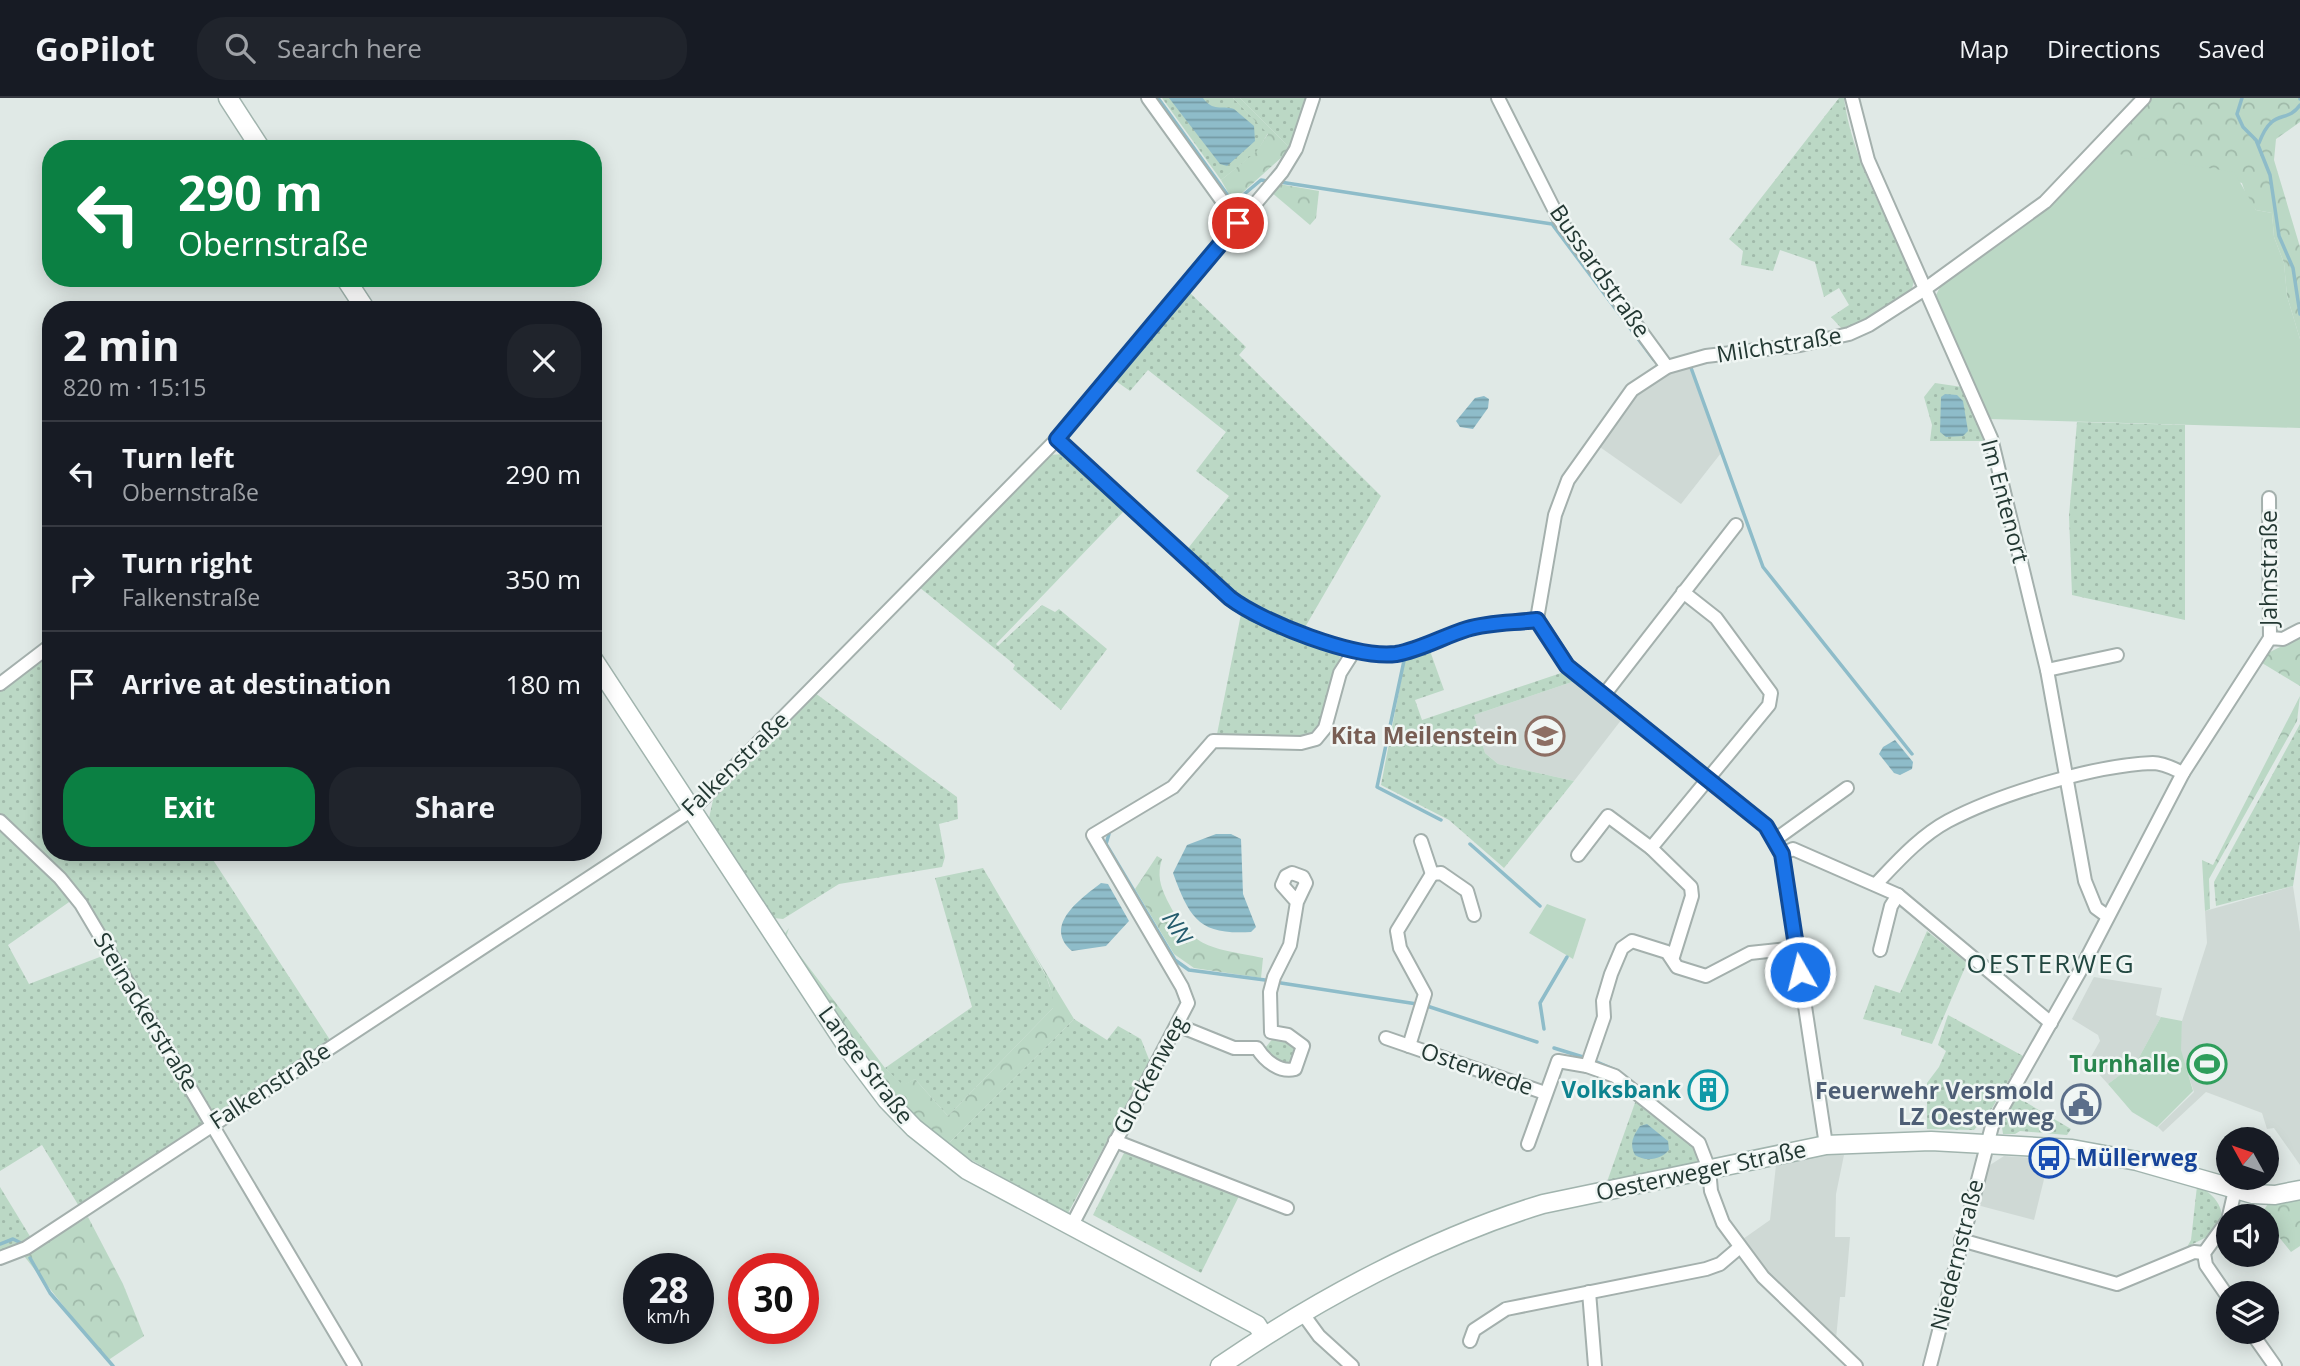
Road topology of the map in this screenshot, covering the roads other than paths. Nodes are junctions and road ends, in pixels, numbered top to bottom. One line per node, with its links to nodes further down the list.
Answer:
1 (228, 98): 7 (main road)
2 (1149, 98): 8 (street)
3 (1313, 98): 8 (street, Falkenstraße)
4 (1499, 98): 10 (street, Bussardstraße)
5 (1852, 98): 9 (street, Im Entenort)
6 (2144, 98): 9 (street, Milchstraße)
7 (255, 140)
8 (1238, 223): 11 (street, Falkenstraße)
9 (1925, 289): 10 (street, Milchstraße); 21 (street, Im Entenort)
10 (1667, 367): 15 (street, Milchstraße)
11 (1057, 439): 18 (street); 29 (street, Falkenstraße)
12 (2269, 498): 17 (street, Jahnstraße)
13 (1736, 525): 14 (street)
14 (1684, 592): 24 (street); 27 (street)
15 (1537, 620): 18 (street); 24 (street)
16 (2300, 630): 17 (street)
17 (2270, 638): 25 (street)
18 (1354, 651): 48 (street, Glockenweg)
19 (42, 652): 23 (street)
20 (2117, 655): 21 (street)
21 (2047, 670): 26 (street, Im Entenort)
22 (602, 673): 29 (main road, Lange Straße)
23 (0, 684)
24 (1604, 695): 27 (street)
25 (2183, 773): 26 (street); 43 (street)
26 (2068, 778): 39 (street); 43 (street, Im Entenort)
27 (1708, 780): 31 (street); 33 (street)
28 (1847, 788): 31 (street)
29 (692, 810): 55 (street, Falkenstraße); 66 (main road, Lange Straße)
30 (0, 821): 36 (street, Steinackerstraße)
31 (1776, 839): 34 (street)
32 (1421, 841): 38 (street)
33 (1651, 848): 35 (street); 46 (street)
34 (1782, 854): 39 (street); 44 (street)
35 (1577, 855)
36 (42, 861)
37 (42, 861): 55 (street, Steinackerstraße)
38 (1432, 874): 42 (street); 51 (street, Osterwede)
39 (1876, 884): 40 (street)
40 (1898, 895): 45 (street); 47 (street)
41 (1297, 902): 49 (street)
42 (1474, 915)
43 (2107, 916): 47 (street)
44 (1797, 948): 46 (street); 59 (street)
45 (1880, 950)
46 (1673, 957): 53 (street)
47 (2051, 1023): 57 (street)
48 (1177, 1026): 52 (street); 56 (street, Glockenweg)
49 (1271, 1032): 52 (street); 52 (street)
50 (1386, 1038): 51 (street, Osterwede)
51 (1409, 1046): 54 (street, Osterwede)
52 (1257, 1048)
53 (1587, 1066): 54 (street, Osterwede); 60 (street, Osterwede)
54 (1545, 1093): 58 (street, Osterwede)
55 (213, 1124): 71 (street, Falkenstraße); 78 (street, Steinackerstraße)
56 (1115, 1141): 65 (street); 66 (street, Glockenweg)
57 (1986, 1143): 59 (main road, Oesterweger Straße); 61 (main road, Oesterweger Straße); 68 (street, Niedernstraße)
58 (1528, 1144)
59 (1826, 1145): 60 (main road, Oesterweger Straße)
60 (1709, 1170): 69 (street, Osterwede); 74 (main road, Oesterweger Straße)
61 (2216, 1185)
62 (2235, 1190): 63 (main road, Oesterweger Straße); 64 (street)
63 (2300, 1190)
64 (2232, 1204)
65 (1287, 1208)
66 (1072, 1225): 75 (main road, Lange Straße)
67 (2216, 1235): 70 (street)
68 (1961, 1240): 70 (street); 83 (street, Niedernstraße)
69 (1740, 1247): 73 (street); 82 (street, Osterwede)
70 (2204, 1252): 72 (street)
71 (0, 1258)
72 (2217, 1281)
73 (1589, 1292): 76 (street); 81 (street)
74 (1303, 1314): 75 (main road, Oesterweger Straße); 80 (street)
75 (1264, 1336): 79 (main road, Oesterweger Straße)
76 (1470, 1341)
77 (2259, 1344): 84 (street)
78 (355, 1366)
79 (1220, 1366)
80 (1352, 1366)
81 (1594, 1366)
82 (1856, 1366)
83 (1930, 1366)
84 (2274, 1366)

